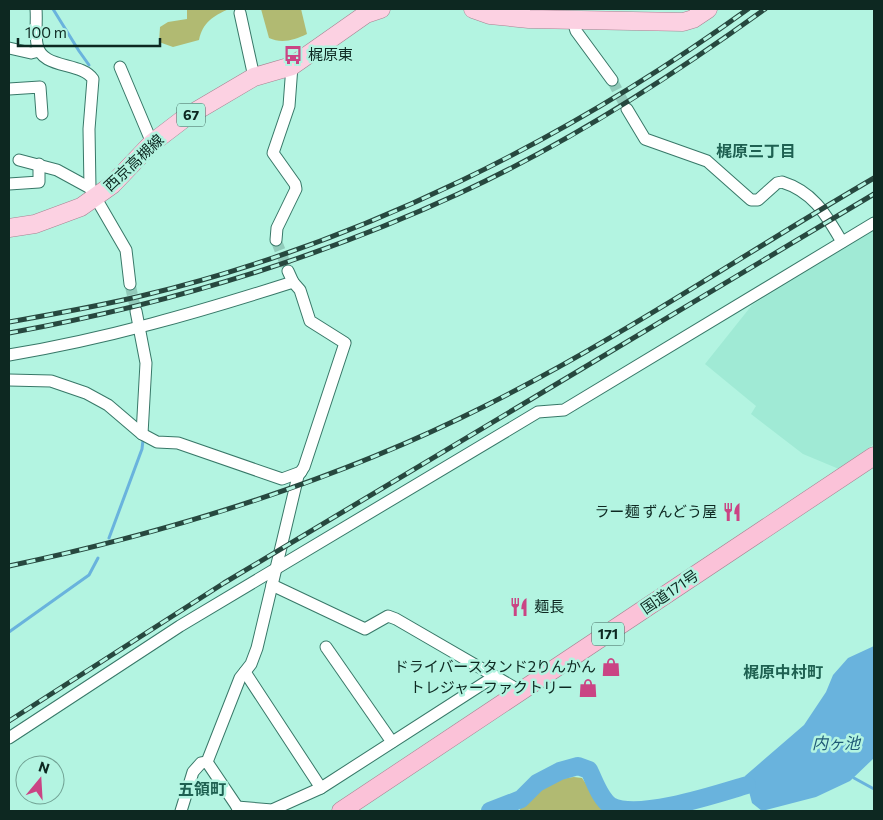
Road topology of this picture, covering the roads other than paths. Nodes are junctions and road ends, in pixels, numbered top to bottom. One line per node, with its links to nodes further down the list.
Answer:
1 (36, 9): 8 (street)
2 (381, 9): 9 (main road, 西京高槻線 / 67)
3 (473, 9): 6 (main road)
4 (708, 9): 6 (main road)
5 (240, 13): 11 (street)
6 (573, 21): 12 (street)
7 (9, 48): 8 (street)
8 (39, 51): 20 (street)
9 (292, 66): 11 (main road, 西京高槻線 / 67); 23 (street)
10 (120, 67): 16 (street)
11 (254, 77): 16 (main road, 西京高槻線 / 67)
12 (612, 80)
13 (9, 89): 15 (street)
14 (627, 109): 24 (street)
15 (42, 114)
16 (152, 143): 20 (main road, 西京高槻線 / 67)
17 (19, 160): 18 (street)
18 (39, 164): 19 (street); 20 (street)
19 (9, 184)
20 (92, 193): 22 (main road, 西京高槻線 / 67); 27 (street)
21 (874, 223): 24 (street)
22 (9, 228)
23 (276, 240)
24 (842, 242): 35 (street)
25 (288, 271): 26 (street)
26 (293, 282): 29 (street); 34 (street)
27 (130, 284)
28 (136, 311): 29 (street)
29 (140, 328): 30 (street); 32 (street)
30 (9, 355)
31 (9, 380): 32 (street)
32 (142, 434): 34 (street)
33 (874, 456): 40 (highway, 国道171号 / 171)
34 (301, 472): 35 (street)
35 (277, 568): 36 (street); 41 (street)
36 (272, 585): 38 (street); 39 (street)
37 (326, 647): 42 (street)
38 (245, 672): 43 (street); 44 (street)
39 (495, 676): 40 (street); 42 (street)
40 (522, 692): 47 (highway, 国道171号 / 171)
41 (9, 738)
42 (392, 742): 44 (street)
43 (207, 762): 45 (street); 46 (street)
44 (321, 788): 45 (street)
45 (238, 809)
46 (181, 811)
47 (341, 811)

